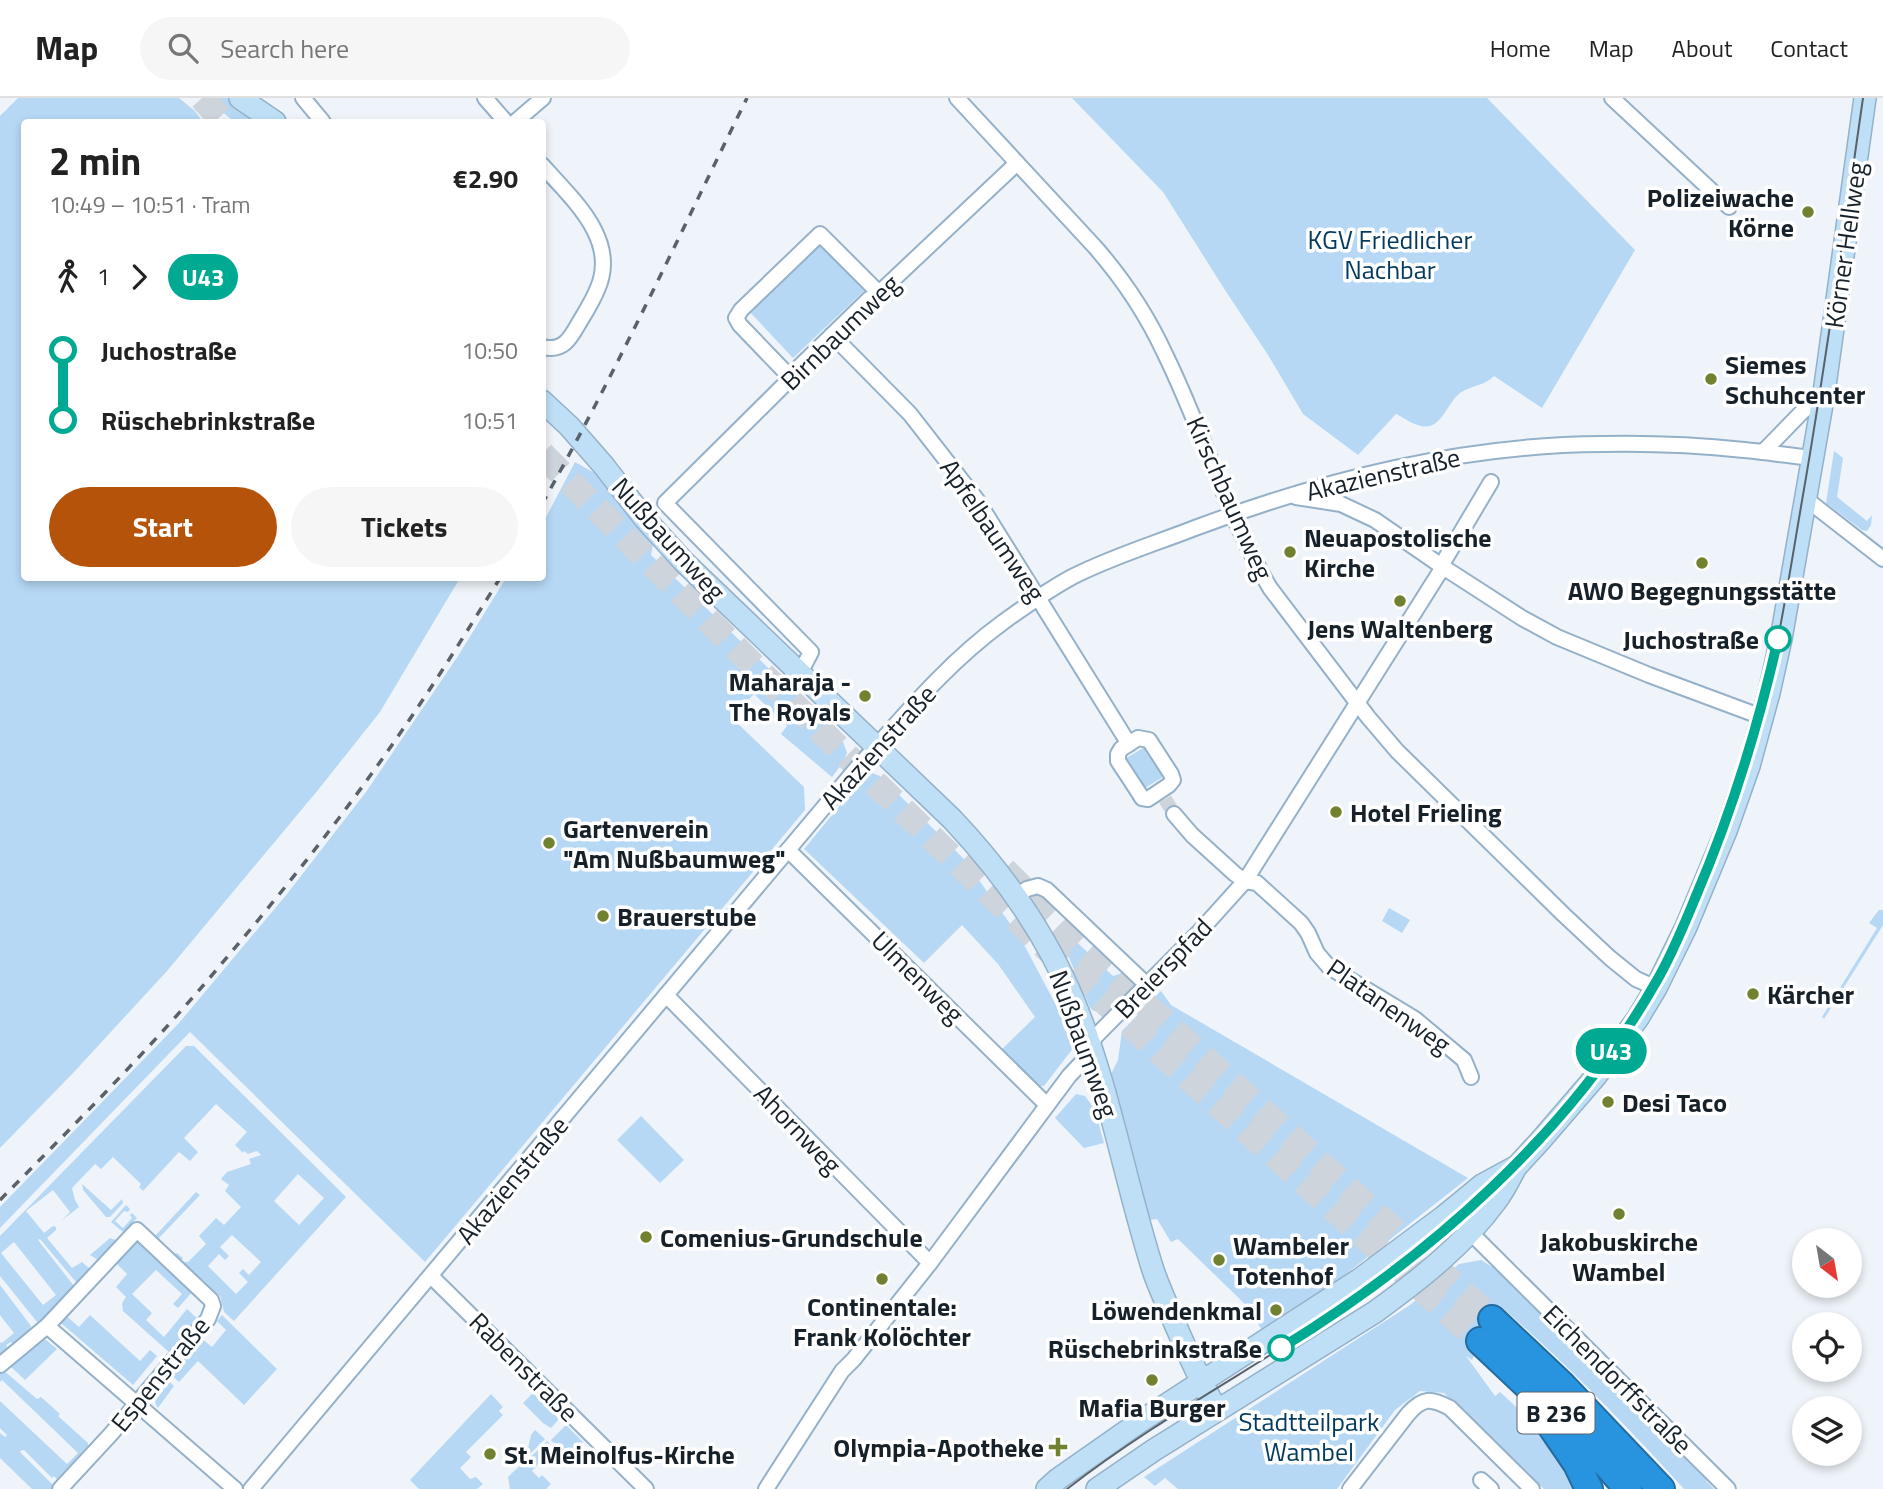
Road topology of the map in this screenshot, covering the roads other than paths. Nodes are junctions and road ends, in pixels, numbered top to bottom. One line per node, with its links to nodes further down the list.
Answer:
1 (240, 98): 8 (main road)
2 (303, 98): 9 (street)
3 (485, 98): 10 (street)
4 (543, 98): 11 (street)
5 (957, 98): 12 (street, Kirschbaumweg)
6 (1612, 98): 14 (street)
7 (1865, 98): 19 (main road, Körner Hellweg)
8 (271, 119)
9 (320, 119)
10 (503, 119)
11 (518, 119)
12 (1017, 163): 15 (street, Birnbaumweg); 29 (street, Kirschbaumweg)
13 (546, 169): 17 (street)
14 (1729, 207)
15 (879, 293): 16 (street, Birnbaumweg); 18 (street)
16 (832, 335): 18 (street, Birnbaumweg); 32 (street, Apfelbaumweg)
17 (546, 347)
18 (791, 378): 27 (street, Birnbaumweg)
19 (1824, 393): 21 (street); 22 (main road, Körner Hellweg)
20 (546, 405): 33 (main road, Nußbaumweg)
21 (1763, 452): 22 (street, Akazienstraße); 23 (street, Akazienstraße)
22 (1813, 458): 26 (main road, Körner Hellweg)
23 (1346, 478): 25 (street, Akazienstraße); 28 (street)
24 (1490, 482): 31 (street, Breierspfad)
25 (1288, 496): 28 (street); 29 (street, Akazienstraße)
26 (1806, 499): 30 (street); 35 (main road, Körner Hellweg)
27 (665, 503): 33 (street, Nußbaumweg)
28 (1341, 504): 31 (street)
29 (1232, 514): 32 (street, Akazienstraße); 34 (street, Kirschbaumweg)
30 (1883, 559)
31 (1442, 566): 34 (street, Breierspfad); 35 (street)
32 (1038, 598): 36 (street, Apfelbaumweg); 37 (street, Akazienstraße)
33 (800, 673): 37 (main road, Nußbaumweg)
34 (1357, 702): 40 (street, Breierspfad); 43 (street, Kirschbaumweg)
35 (1762, 717): 43 (main road, Körner Hellweg)
36 (1129, 744): 36 (street)
37 (876, 747): 39 (street, Akazienstraße); 41 (main road, Nußbaumweg)
38 (1174, 814): 40 (street)
39 (788, 850): 44 (street, Akazienstraße); 47 (street, Ulmenweg)
40 (1245, 881): 42 (street, Breierspfad); 46 (street, Platanenweg)
41 (1016, 896): 42 (street); 45 (main road, Nußbaumweg)
42 (1147, 985): 45 (street, Breierspfad)
43 (1656, 988): 48 (main road, Körner Hellweg)
44 (666, 995): 51 (street, Ahornweg); 52 (street, Akazienstraße)
45 (1090, 1046): 47 (street, Breierspfad); 56 (main road, Nußbaumweg)
46 (1471, 1076)
47 (1047, 1105): 51 (street, Breierspfad)
48 (1517, 1166): 49 (main road); 50 (main road)
49 (1443, 1217): 50 (street, Eichendorffstraße); 56 (main road)
50 (1470, 1232): 58 (main road); 72 (street, Eichendorffstraße)
51 (930, 1263): 65 (street, Breierspfad)
52 (431, 1276): 63 (street, Akazienstraße); 64 (street, Rabenstraße)
53 (47, 1326): 55 (street); 57 (street); 57 (street, Espenstraße)
54 (1486, 1330): 69 (highway); 70 (highway, B 236); 71 (highway, B 236)
55 (0, 1365)
56 (1200, 1382): 58 (main road, Nußbaumweg); 59 (main road)
57 (136, 1404): 61 (street, Espenstraße); 62 (street)
58 (1217, 1410): 60 (main road)
59 (1084, 1460): 60 (main road); 66 (main road)
60 (1101, 1488)
61 (60, 1489)
62 (235, 1489)
63 (251, 1489)
64 (646, 1489)
65 (766, 1489)
66 (1047, 1489)
67 (1350, 1489): 68 (street)
68 (1532, 1489)
69 (1589, 1489)
70 (1628, 1489)
71 (1661, 1489)
72 (1728, 1489)

